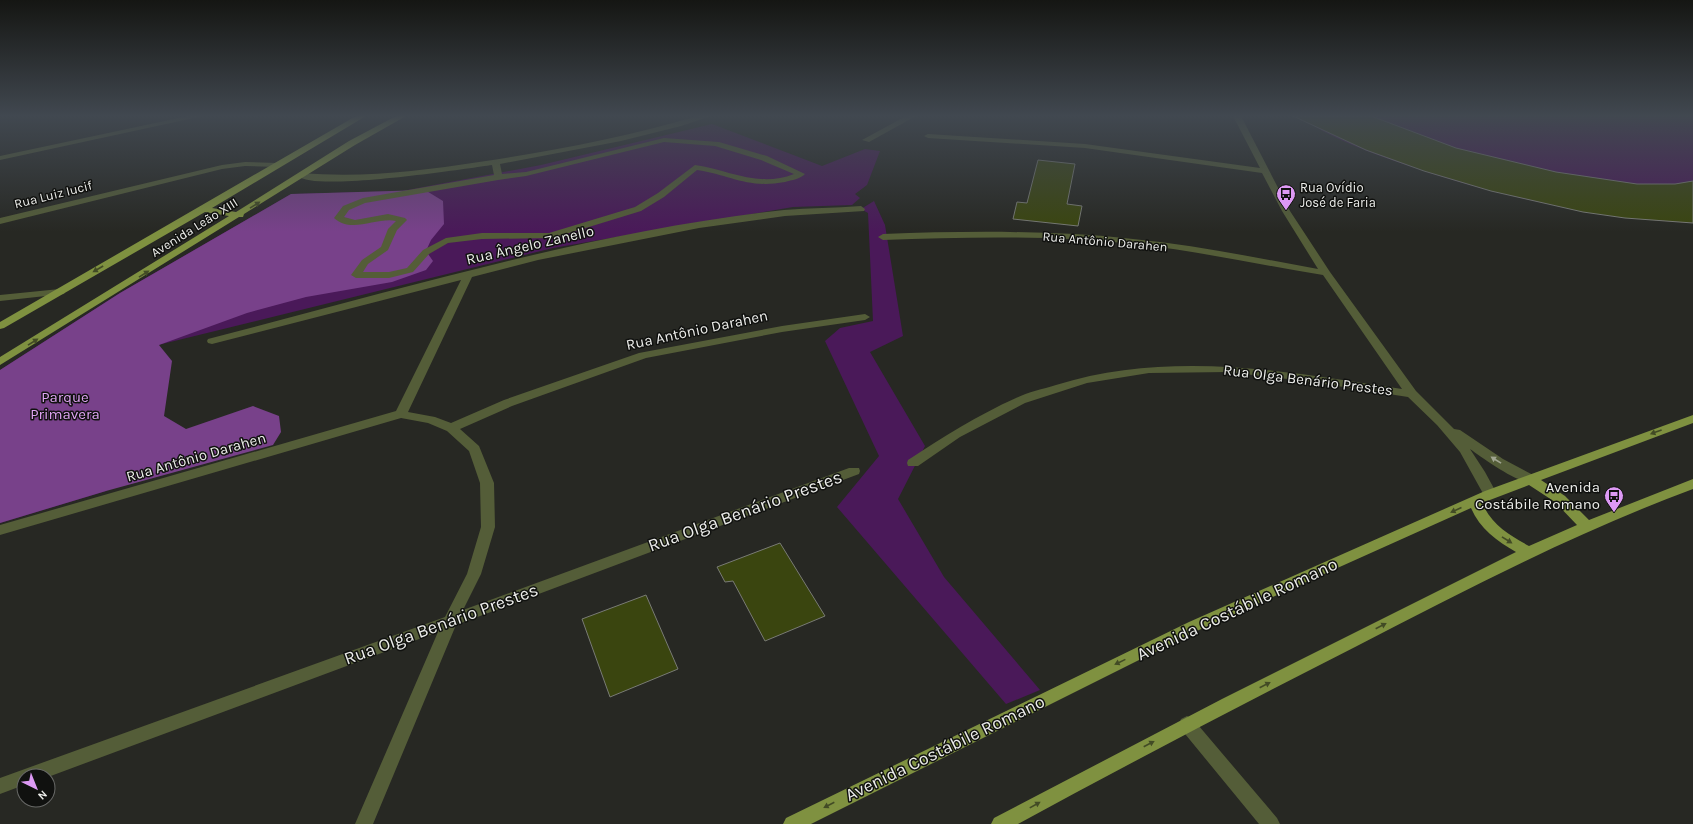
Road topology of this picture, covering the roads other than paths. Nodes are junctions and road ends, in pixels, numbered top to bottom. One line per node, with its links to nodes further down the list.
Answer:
1 (17, 154): 9 (street)
2 (293, 154): 11 (main road, Avenida Leão XIII)
3 (335, 154): 13 (main road, Avenida Leão XIII)
4 (536, 154): 10 (street)
5 (605, 154): 14 (street)
6 (752, 154): 14 (street)
7 (1146, 154): 12 (street)
8 (1256, 154): 12 (street)
9 (0, 158)
10 (496, 162): 13 (street); 14 (street)
11 (277, 164): 15 (main road, Avenida Leão XIII); 18 (street, Rua Luiz Iucif)
12 (1264, 171): 20 (street)
13 (302, 176): 17 (main road, Avenida Leão XIII, one-way to 13)
14 (498, 177)
15 (204, 209): 17 (main road); 22 (main road, Avenida Leão XIII, one-way to 22)
16 (861, 209): 21 (street, Rua Ângelo Zanello)
17 (240, 215): 27 (main road, Avenida Leão XIII, one-way to 17)
18 (0, 221)
19 (883, 237): 20 (street, Rua Antônio Darahen)
20 (1326, 273): 28 (street)
21 (468, 275): 26 (street, Rua Ângelo Zanello); 29 (street)
22 (60, 292): 23 (street); 25 (main road, Avenida Leão XIII)
23 (0, 298)
24 (865, 317): 32 (street, Rua Antônio Darahen)
25 (0, 326)
26 (212, 341)
27 (0, 362)
28 (1412, 394): 31 (street); 33 (street, Rua Olga Benário Prestes)
29 (401, 414): 32 (street); 40 (street, Rua Antônio Darahen)
30 (1693, 419): 35 (main road, Avenida Costábile Romano, one-way to 35)
31 (1441, 422): 35 (street, one-way to 31); 37 (street)
32 (451, 428): 42 (street)
33 (913, 463)
34 (854, 470): 42 (street, Rua Olga Benário Prestes)
35 (1530, 479): 37 (main road, Avenida Costábile Romano); 39 (main road)
36 (1693, 484): 39 (main road)
37 (1490, 494): 38 (main road, Avenida Costábile Romano)
38 (1475, 501): 41 (main road, one-way to 41); 48 (main road, Avenida Costábile Romano, one-way to 48)
39 (1587, 526): 41 (main road)
40 (0, 530)
41 (1527, 552): 43 (main road, one-way to 41)
42 (450, 621): 44 (street, Rua Olga Benário Prestes); 47 (street)
43 (1187, 724): 49 (main road, one-way to 43); 50 (street)
44 (50, 768)
45 (16, 780): 46 (street)
46 (0, 786)
47 (364, 824)
48 (792, 824)
49 (1000, 824)
50 (1272, 824)

